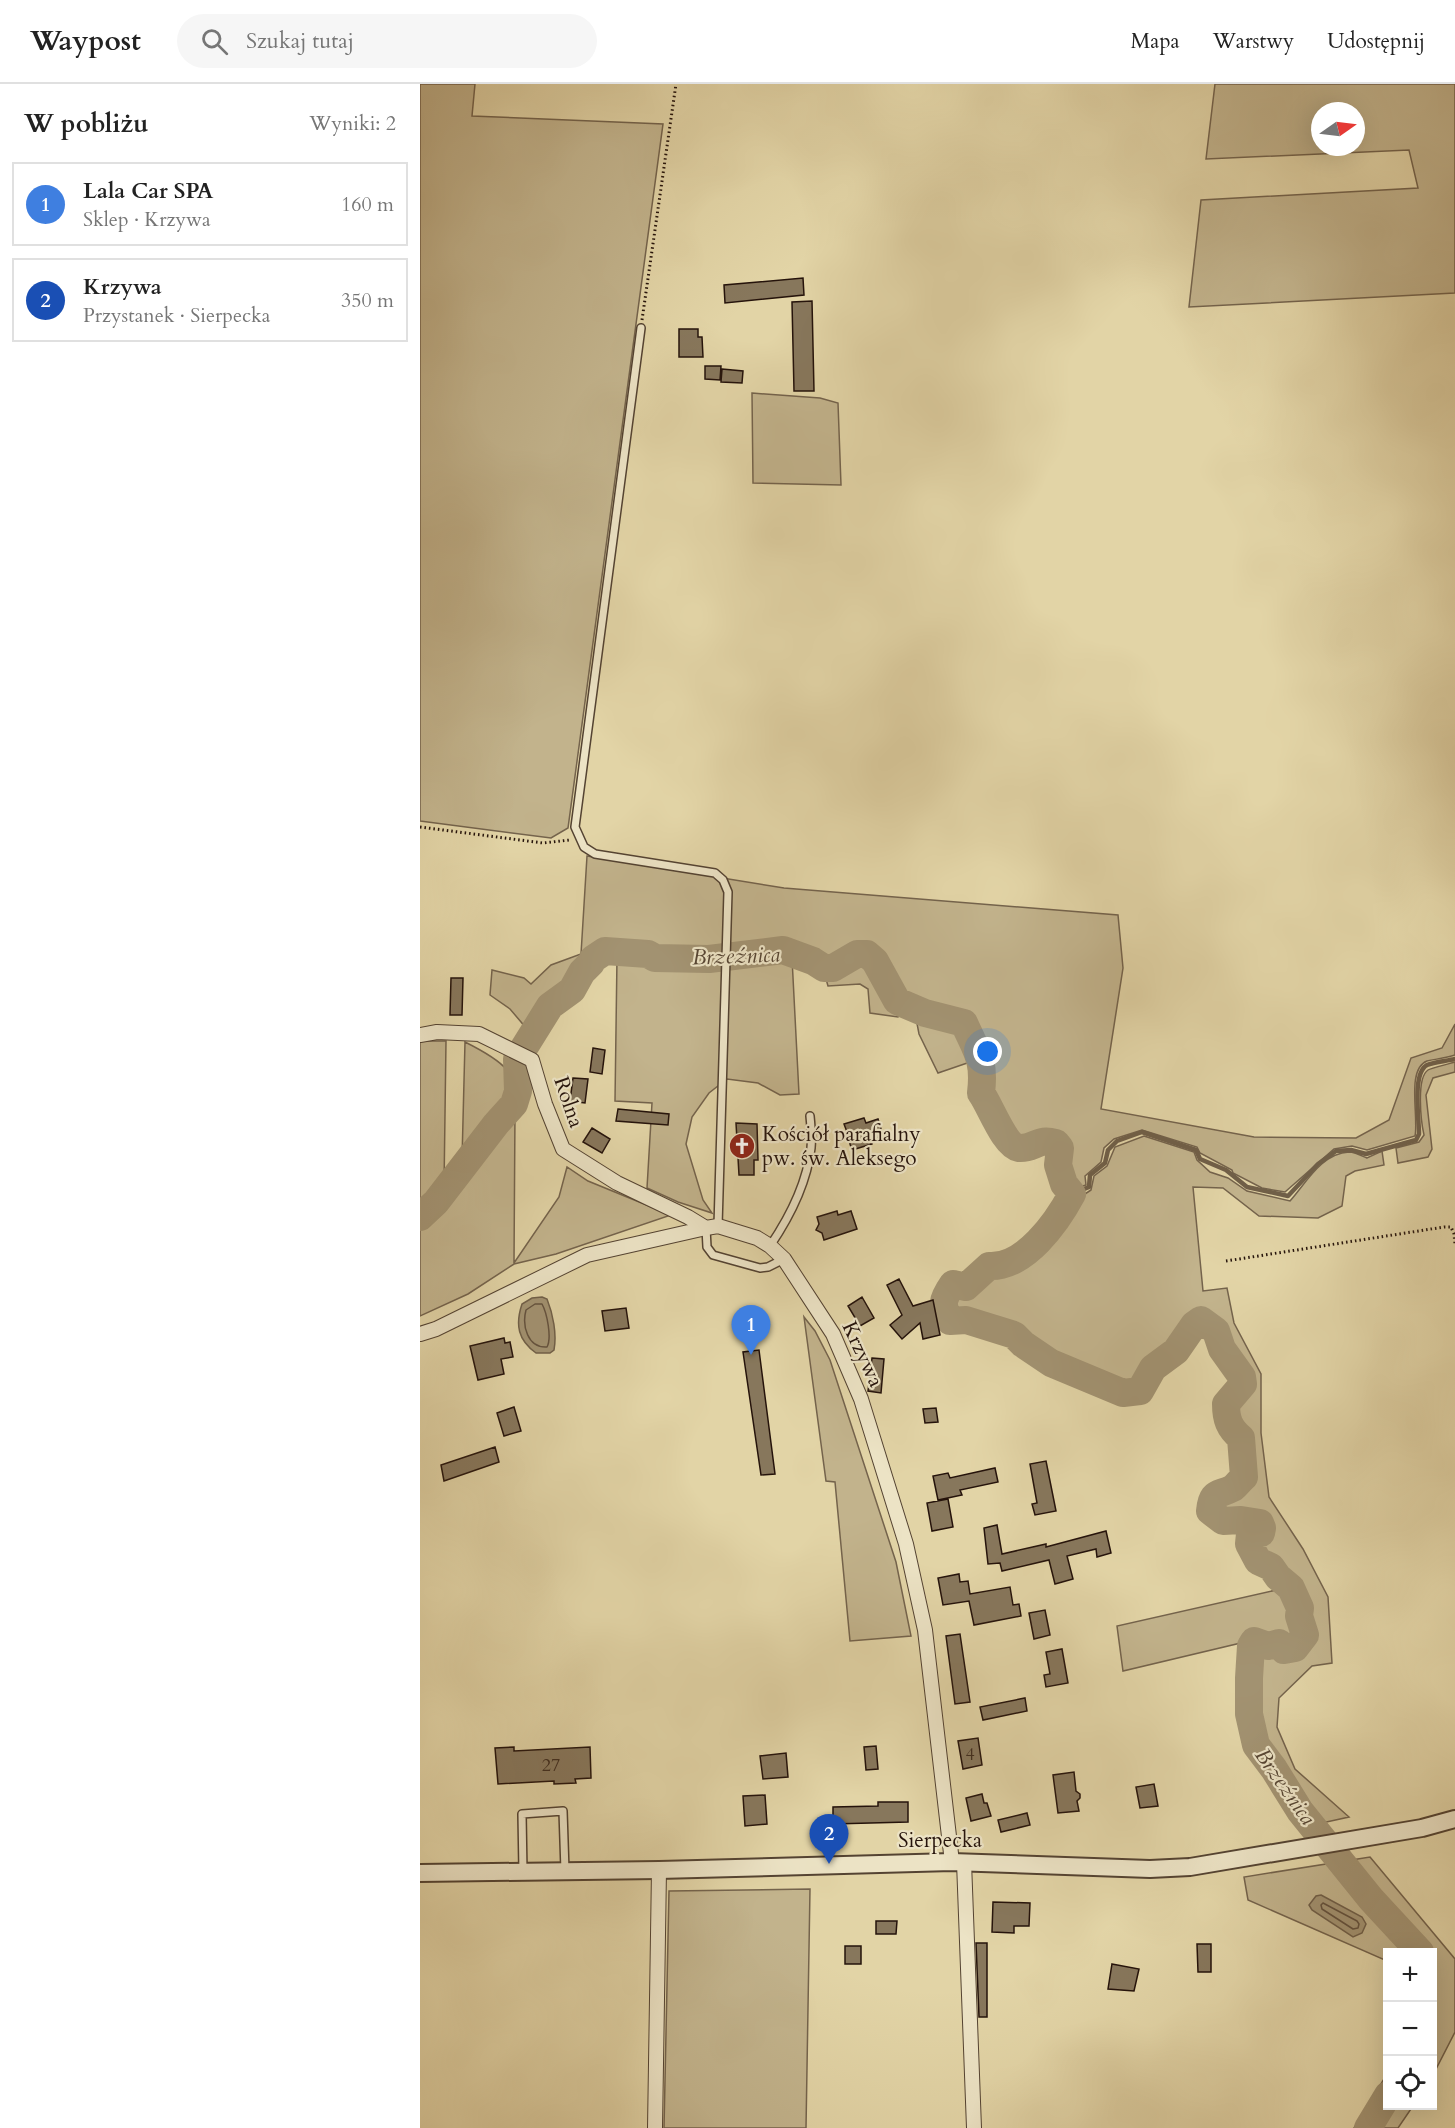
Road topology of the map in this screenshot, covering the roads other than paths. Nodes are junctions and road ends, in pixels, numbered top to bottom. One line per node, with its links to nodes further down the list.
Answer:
1 (641, 328): 4 (lane)
2 (420, 1035): 4 (street, Rolna)
3 (810, 1116): 5 (lane)
4 (712, 1227): 5 (street, Krzywa); 6 (lane); 7 (street, Krzywa)
5 (770, 1246): 6 (street, Krzywa)
6 (784, 1259): 9 (street, Krzywa)
7 (420, 1334)
8 (1455, 1819): 9 (street, Sierpecka)
9 (958, 1862): 10 (street, Sierpecka); 15 (street, Krzywa)
10 (659, 1870): 11 (street, Sierpecka); 14 (street)
11 (565, 1871): 12 (street, Sierpecka); 12 (lane)
12 (523, 1872): 13 (street, Sierpecka)
13 (420, 1873)
14 (655, 2128)
15 (974, 2128)

